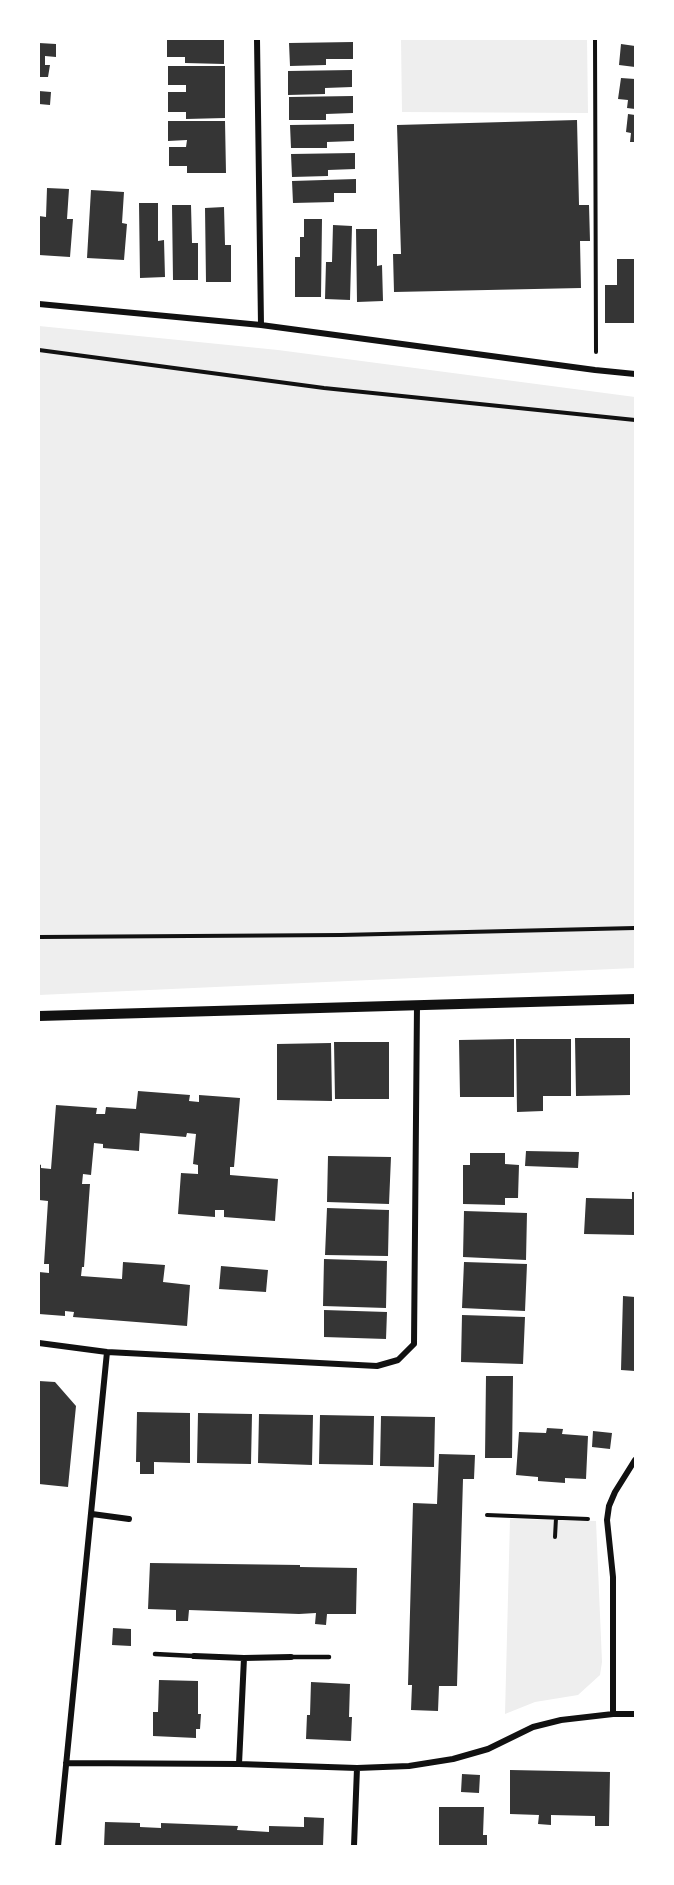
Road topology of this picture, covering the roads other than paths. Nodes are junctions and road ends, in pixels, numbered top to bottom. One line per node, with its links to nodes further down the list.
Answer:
1 (257, 39): 3 (street)
2 (39, 304): 3 (street)
3 (261, 325): 4 (street)
4 (635, 374)
5 (635, 999): 6 (street)
6 (417, 1004): 7 (street); 9 (street)
7 (39, 1016)
8 (39, 1343): 9 (street)
9 (107, 1352): 11 (street)
10 (635, 1460): 18 (street)
11 (92, 1514): 12 (street); 20 (street)
12 (129, 1518)
13 (155, 1654): 14 (lane)
14 (194, 1656): 17 (street)
15 (291, 1657): 16 (lane); 17 (street)
16 (330, 1657)
17 (244, 1658): 21 (street)
18 (613, 1714): 19 (street); 22 (street)
19 (635, 1714)
20 (66, 1763): 21 (street); 23 (street)
21 (239, 1764): 22 (street)
22 (357, 1768): 24 (street)
23 (58, 1846)
24 (354, 1846)

